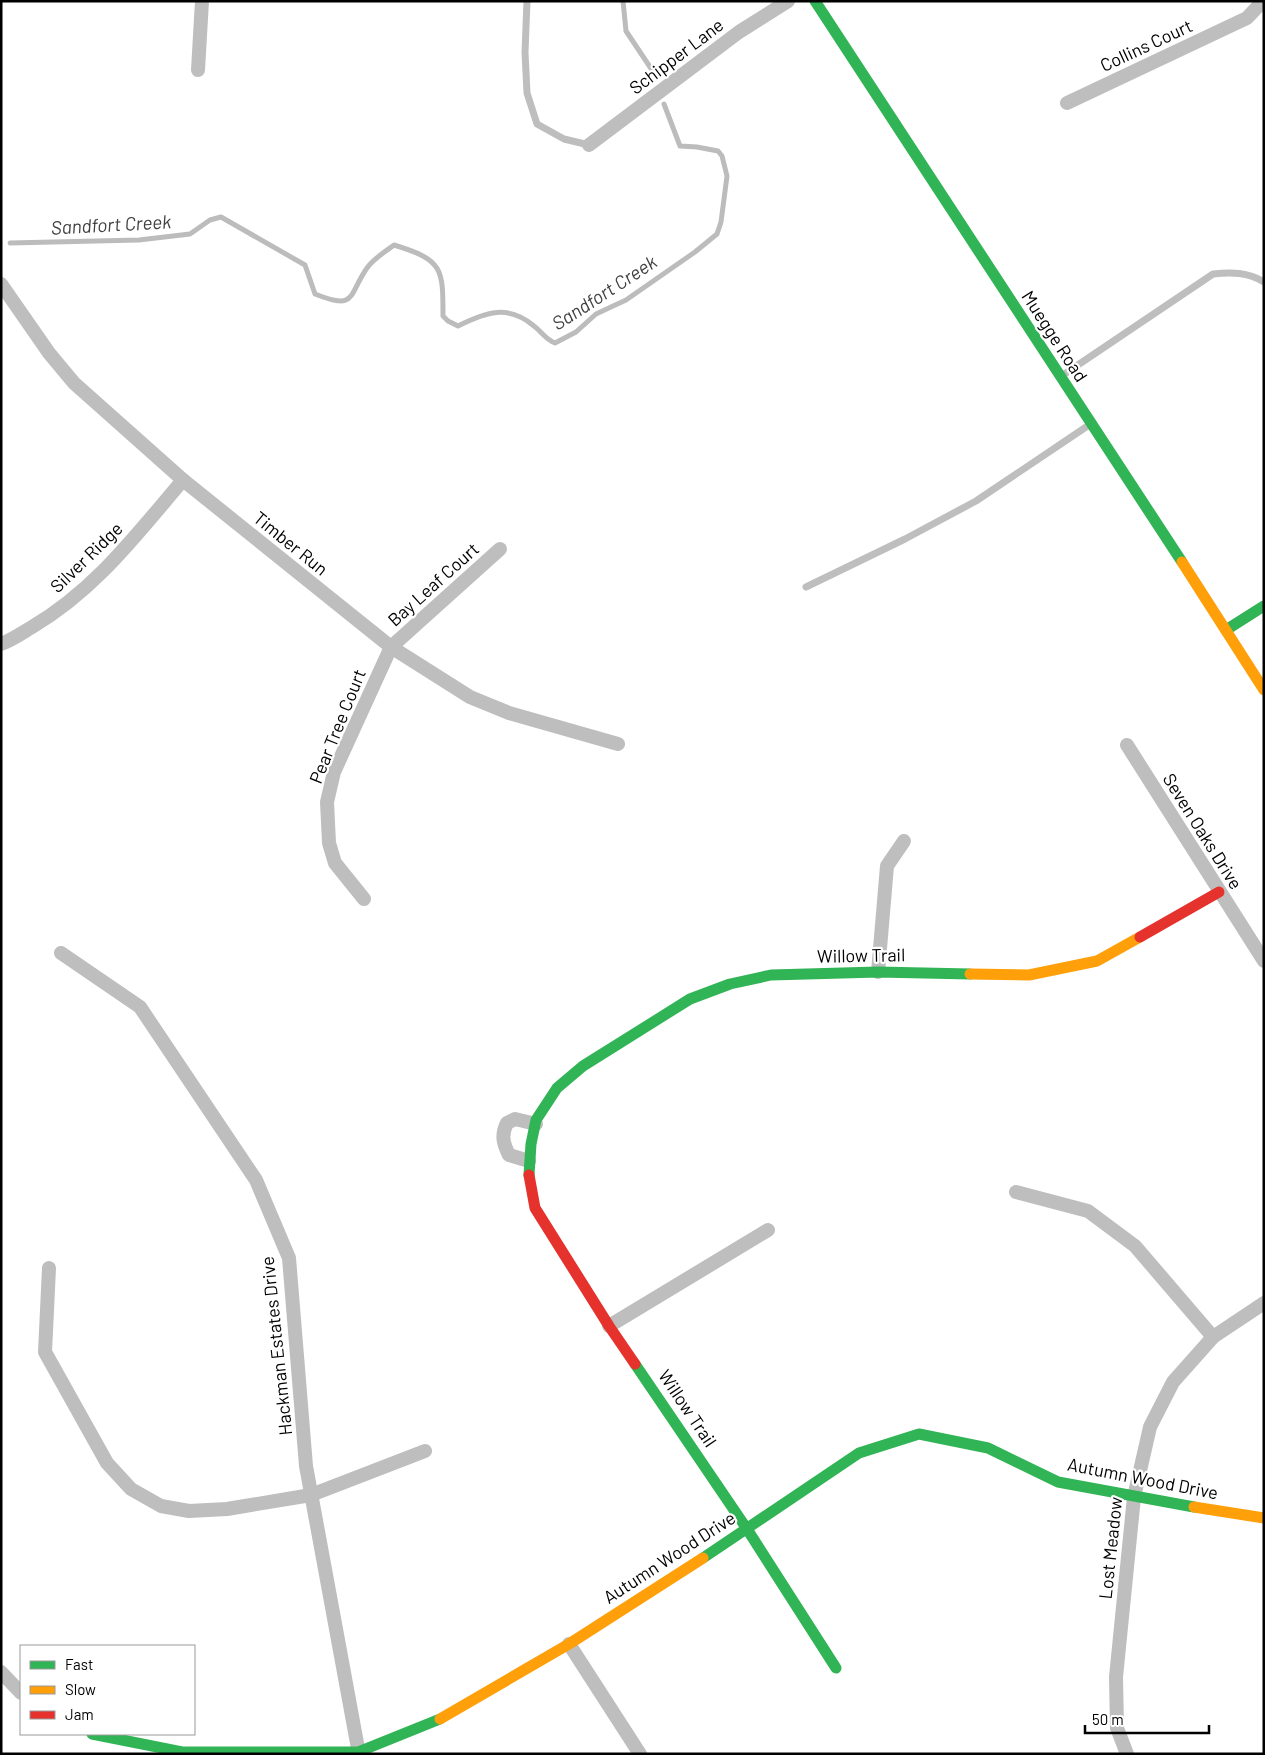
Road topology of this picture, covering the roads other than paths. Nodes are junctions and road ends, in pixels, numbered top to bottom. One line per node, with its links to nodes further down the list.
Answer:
1 (202, 1): 6 (street)
2 (527, 1): 8 (lane)
3 (788, 1): 8 (street, Schipper Lane)
4 (815, 1): 11 (street, Muegge Road)
5 (1264, 1): 7 (street, Collins Court)
6 (198, 70)
7 (1067, 103)
8 (589, 144)
9 (1264, 282): 11 (lane)
10 (1, 284): 13 (street, Timber Run)
11 (1061, 377): 12 (street, Muegge Road)
12 (1091, 424): 15 (lane); 17 (street, Muegge Road)
13 (182, 480): 18 (street, Silver Ridge); 19 (street, Timber Run)
14 (500, 549): 19 (street, Bay Leaf Court)
15 (806, 587)
16 (1264, 606): 17 (street)
17 (1226, 630): 20 (street, Muegge Road)
18 (1, 644)
19 (391, 647): 21 (street, Timber Run); 25 (street, Pear Tree Court)
20 (1264, 690)
21 (618, 744)
22 (1127, 744): 24 (street, Seven Oaks Drive)
23 (904, 841): 28 (street)
24 (1219, 892): 27 (street, Seven Oaks Drive); 28 (street, Willow Trail)
25 (364, 899)
26 (61, 953): 38 (street, Hackman Estates Drive)
27 (1264, 961)
28 (878, 972): 29 (street, Willow Trail)
29 (536, 1124): 30 (street, Willow Trail); 30 (street)
30 (529, 1161): 35 (street, Willow Trail)
31 (1016, 1192): 36 (street)
32 (768, 1230): 35 (street)
33 (49, 1268): 38 (street)
34 (1264, 1304): 36 (street)
35 (609, 1326): 41 (street, Willow Trail)
36 (1213, 1337): 39 (street, Lost Meadow)
37 (425, 1450): 38 (street)
38 (311, 1494): 47 (street, Hackman Estates Drive)
39 (1134, 1497): 40 (street, Autumn Wood Drive); 41 (street, Autumn Wood Drive); 49 (street, Lost Meadow)
40 (1264, 1518)
41 (747, 1529): 42 (street, Autumn Wood Drive); 43 (street, Willow Trail)
42 (569, 1644): 47 (street, Autumn Wood Drive); 48 (street)
43 (836, 1668)
44 (1, 1672): 45 (street)
45 (20, 1692)
46 (97, 1735): 47 (street, Autumn Wood Drive)
47 (359, 1753)
48 (640, 1754)
49 (1127, 1754)

